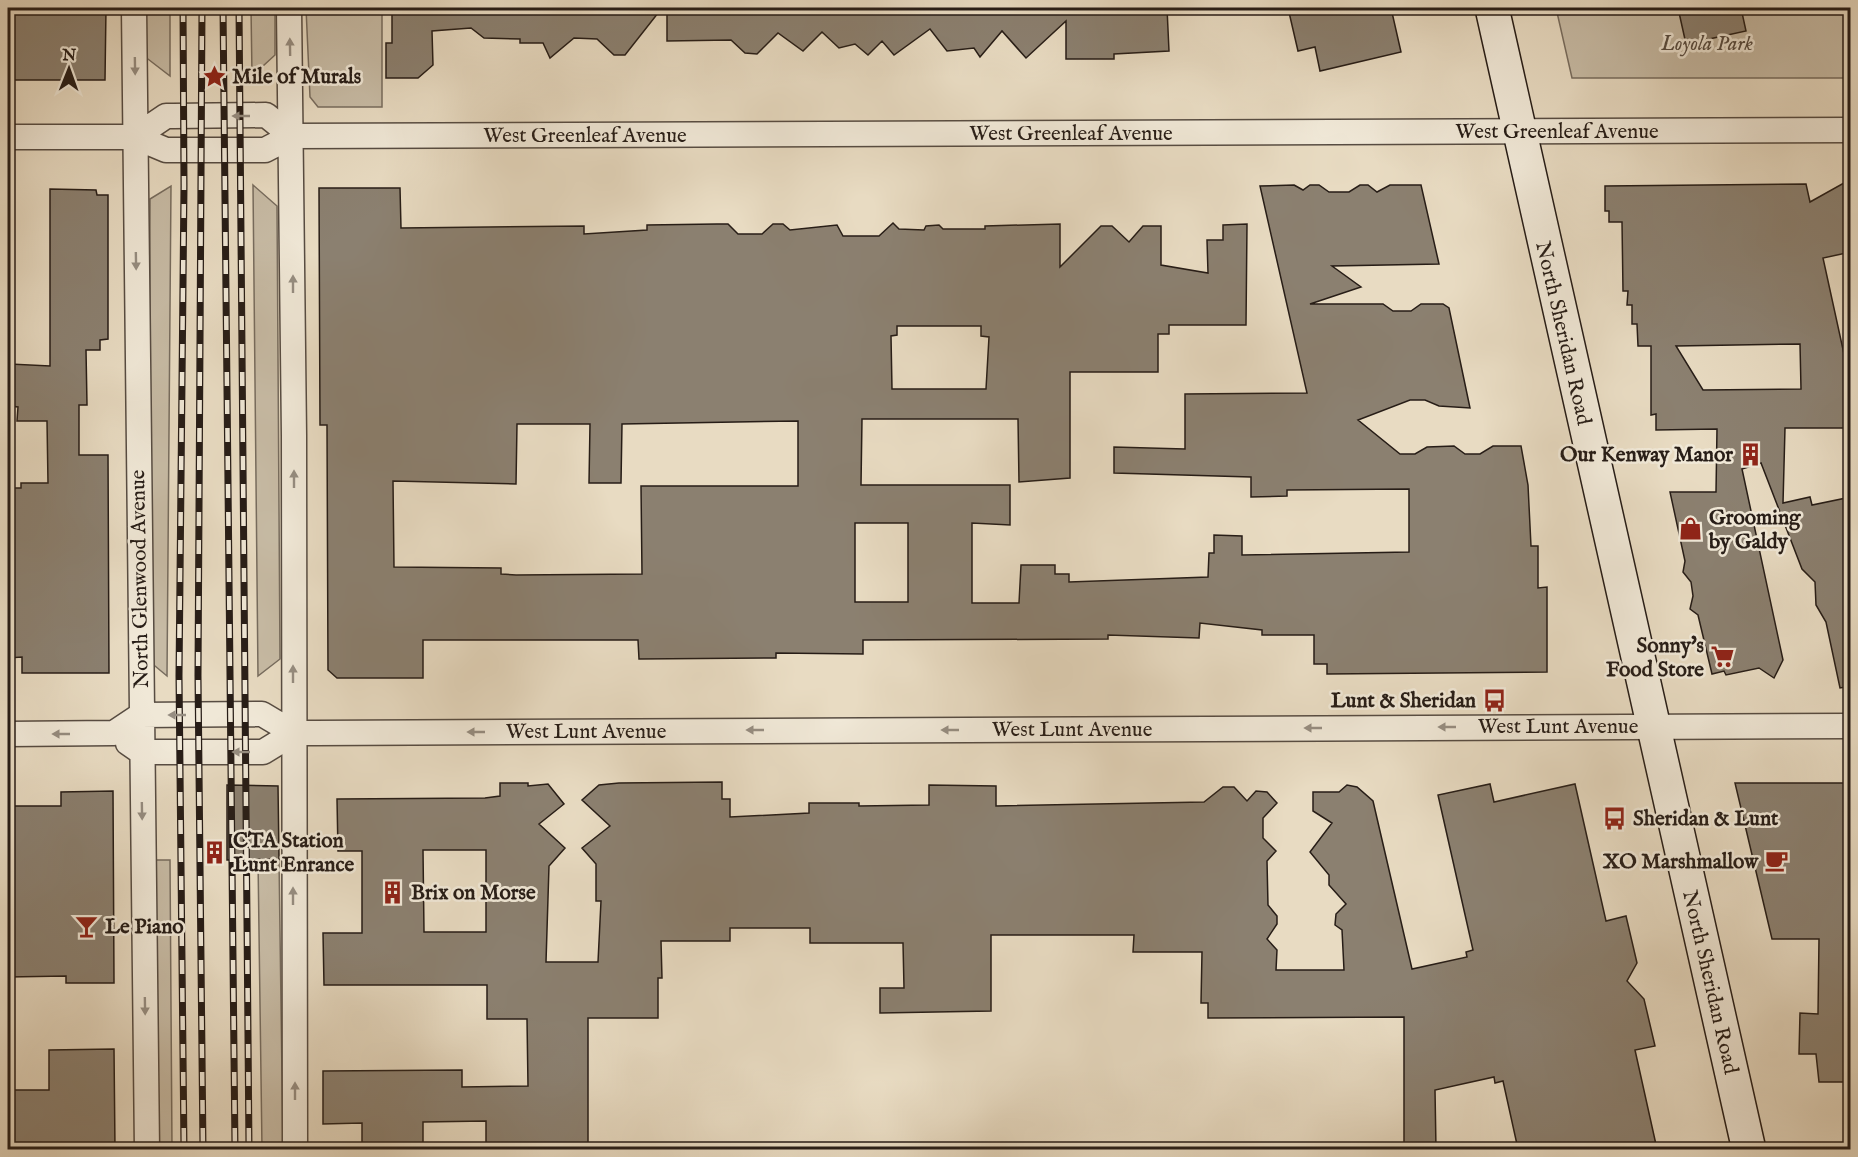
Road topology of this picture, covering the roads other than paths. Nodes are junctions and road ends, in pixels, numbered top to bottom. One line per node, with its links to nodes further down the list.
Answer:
1 (134, 8): 8 (street, North Glenwood Avenue, one-way to 8)
2 (289, 8): 6 (street, one-way to 2)
3 (1492, 8): 5 (main road, North Sheridan Road)
4 (1851, 130): 5 (street, West Greenleaf Avenue)
5 (1518, 131): 6 (street, West Greenleaf Avenue); 10 (main road, North Sheridan Road)
6 (292, 136): 8 (street, West Greenleaf Avenue); 8 (street, one-way to 8); 13 (street, one-way to 6)
7 (8, 137): 8 (street, West Greenleaf Avenue)
8 (135, 137): 9 (street, North Glenwood Avenue, one-way to 9)
9 (141, 715): 12 (street); 13 (street, one-way to 9); 15 (street, North Glenwood Avenue)
10 (1653, 726): 11 (street, West Lunt Avenue); 13 (street, West Lunt Avenue, one-way to 13); 18 (main road, North Sheridan Road)
11 (1851, 726)
12 (114, 733): 14 (street, one-way to 14); 15 (street)
13 (294, 733): 15 (street, one-way to 15); 17 (street, one-way to 13)
14 (8, 734)
15 (141, 752): 16 (street, North Glenwood Avenue, one-way to 16)
16 (147, 1149)
17 (295, 1149)
18 (1749, 1149)

